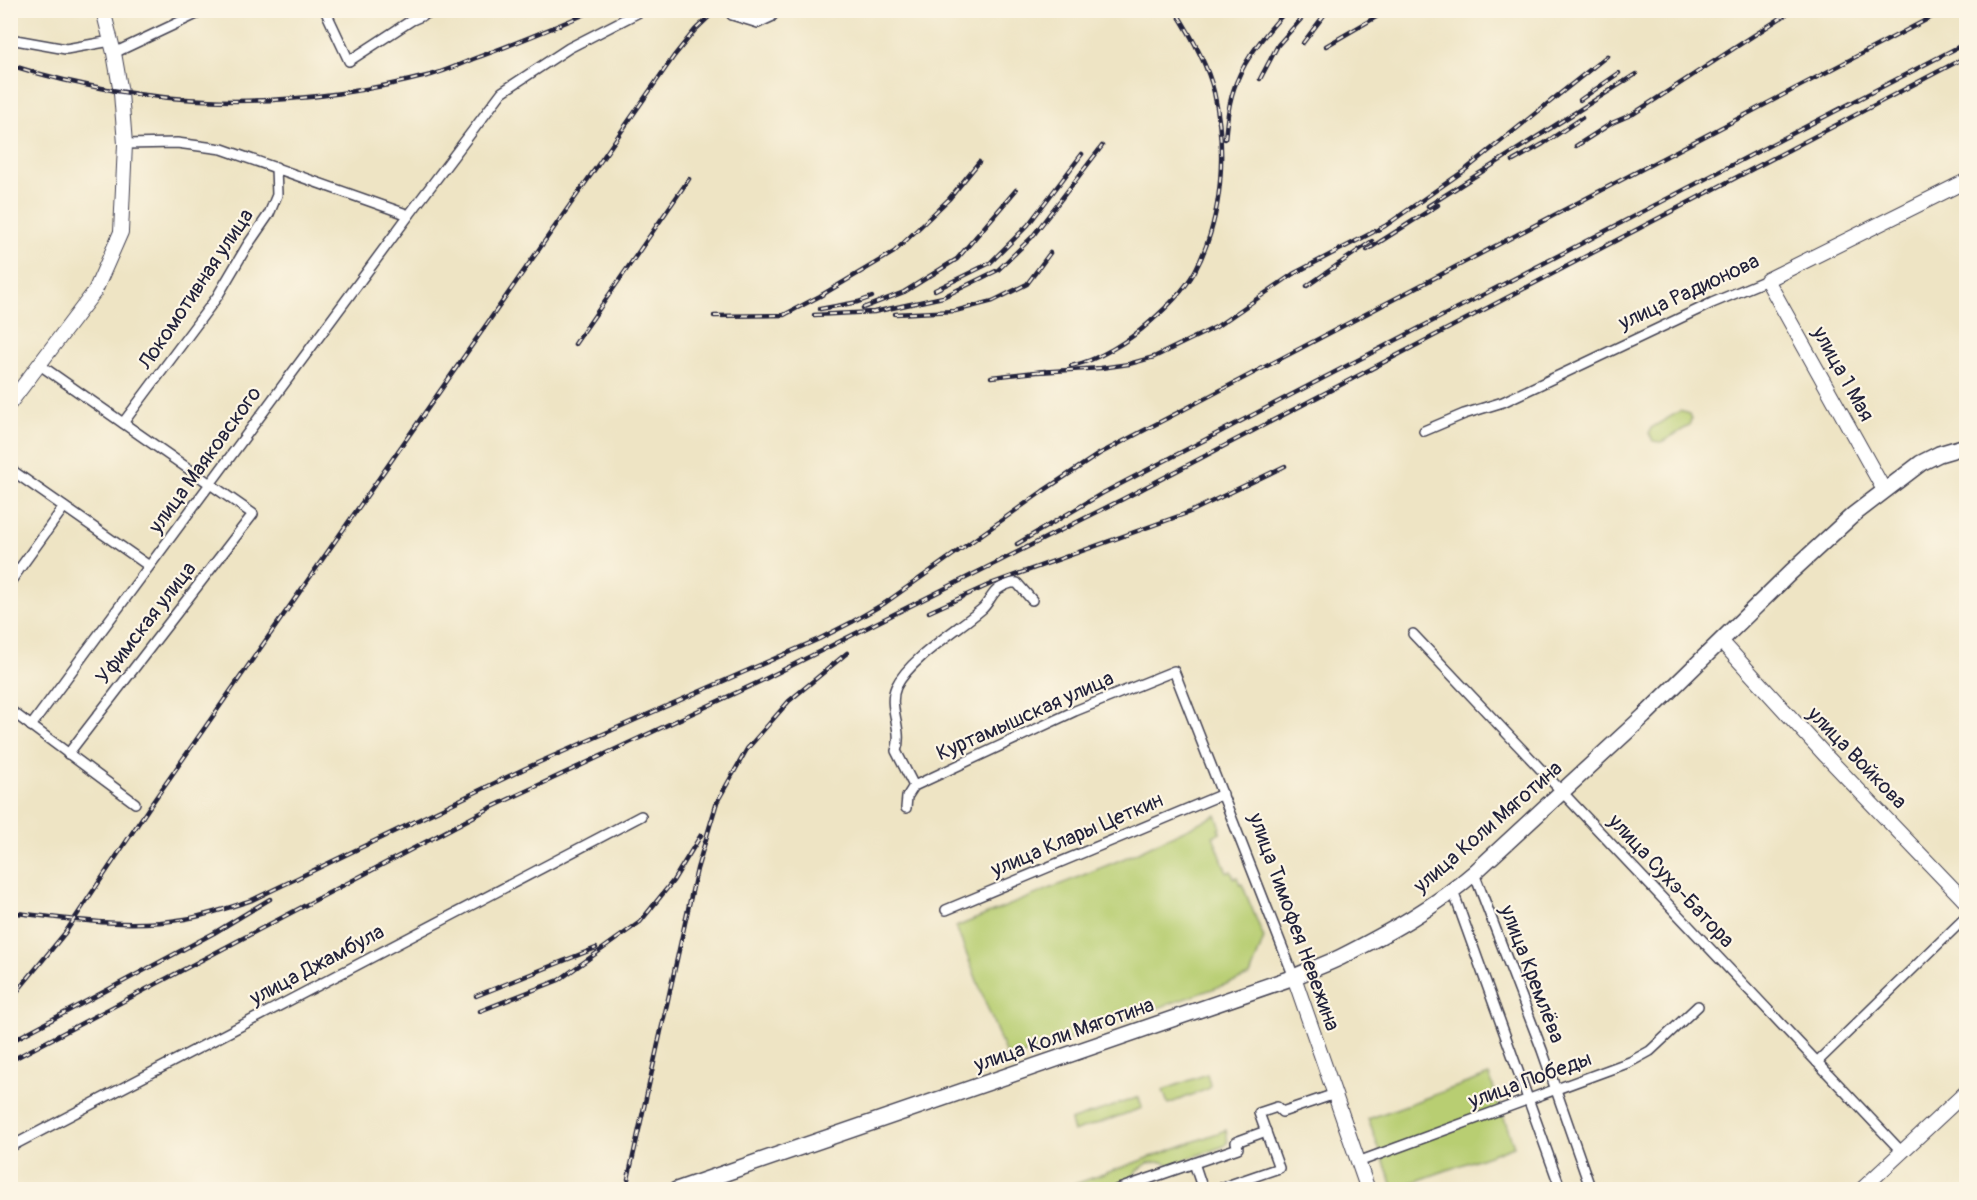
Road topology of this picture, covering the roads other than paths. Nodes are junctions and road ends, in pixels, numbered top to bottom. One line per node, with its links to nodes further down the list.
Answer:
1 (103, 10): 9 (street)
2 (205, 10): 9 (street)
3 (325, 10): 4 (street)
4 (435, 10)
5 (643, 10): 13 (street, улица Маяковского)
6 (728, 10): 7 (street)
7 (777, 10)
8 (10, 39): 9 (street)
9 (113, 47): 10 (street)
10 (125, 144): 11 (street); 15 (street)
11 (276, 167): 13 (street); 17 (street, Локомотивная улица)
12 (1966, 181): 14 (street, улица Радионова)
13 (409, 215): 21 (street, улица Маяковского)
14 (1767, 280): 18 (street, улица Радионова); 22 (street, улица 1 Мая)
15 (40, 365): 16 (street); 17 (street)
16 (10, 403)
17 (123, 423): 21 (street)
18 (1424, 431)
19 (1966, 446): 22 (main road, улица Коли Мяготина)
20 (10, 469): 23 (street)
21 (210, 484): 24 (street, улица Маяковского); 32 (street, Уфимская улица)
22 (1884, 490): 28 (main road, улица Коли Мяготина)
23 (64, 507): 24 (street); 25 (street)
24 (149, 566): 31 (street, улица Маяковского)
25 (10, 582)
26 (1032, 600): 33 (street)
27 (1413, 634): 34 (street, улица Сухэ-Батора)
28 (1721, 641): 34 (main road, улица Коли Мяготина); 41 (street, улица Войкова)
29 (1174, 671): 33 (street, Куртамышская улица); 35 (street, улица Тимофея Невежина)
30 (10, 710): 31 (street)
31 (31, 726): 32 (street)
32 (68, 754): 36 (street)
33 (914, 786): 37 (street)
34 (1561, 791): 39 (main road, улица Коли Мяготина); 46 (street, улица Сухэ-Батора)
35 (1223, 794): 42 (street, улица Клары Цеткин); 44 (street, улица Тимофея Невежина)
36 (135, 802)
37 (906, 808)
38 (641, 816): 52 (street, улица Джамбула)
39 (1474, 873): 40 (main road, улица Коли Мяготина); 47 (street, улица Кремлёва)
40 (1453, 891): 44 (main road, улица Коли Мяготина); 50 (street)
41 (1966, 902)
42 (946, 910)
43 (1966, 917): 46 (street)
44 (1294, 977): 49 (street, улица Тимофея Невежина); 56 (main road, улица Коли Мяготина)
45 (1698, 1006): 47 (street, улица Победы)
46 (1817, 1062): 53 (street, улица Сухэ-Батора)
47 (1556, 1090): 50 (street, улица Победы); 62 (street, улица Кремлёва)
48 (1966, 1092): 53 (street)
49 (1335, 1094): 51 (street); 55 (street, улица Тимофея Невежина)
50 (1528, 1100): 55 (street, улица Победы); 61 (street)
51 (1266, 1131): 54 (street); 59 (street)
52 (10, 1147)
53 (1902, 1152): 63 (street)
54 (1194, 1162): 57 (street); 58 (street)
55 (1359, 1162): 60 (street, улица Тимофея Невежина)
56 (676, 1190)
57 (1116, 1190)
58 (1203, 1190)
59 (1215, 1190)
60 (1368, 1190)
61 (1561, 1190)
62 (1591, 1190)
63 (1861, 1190)

